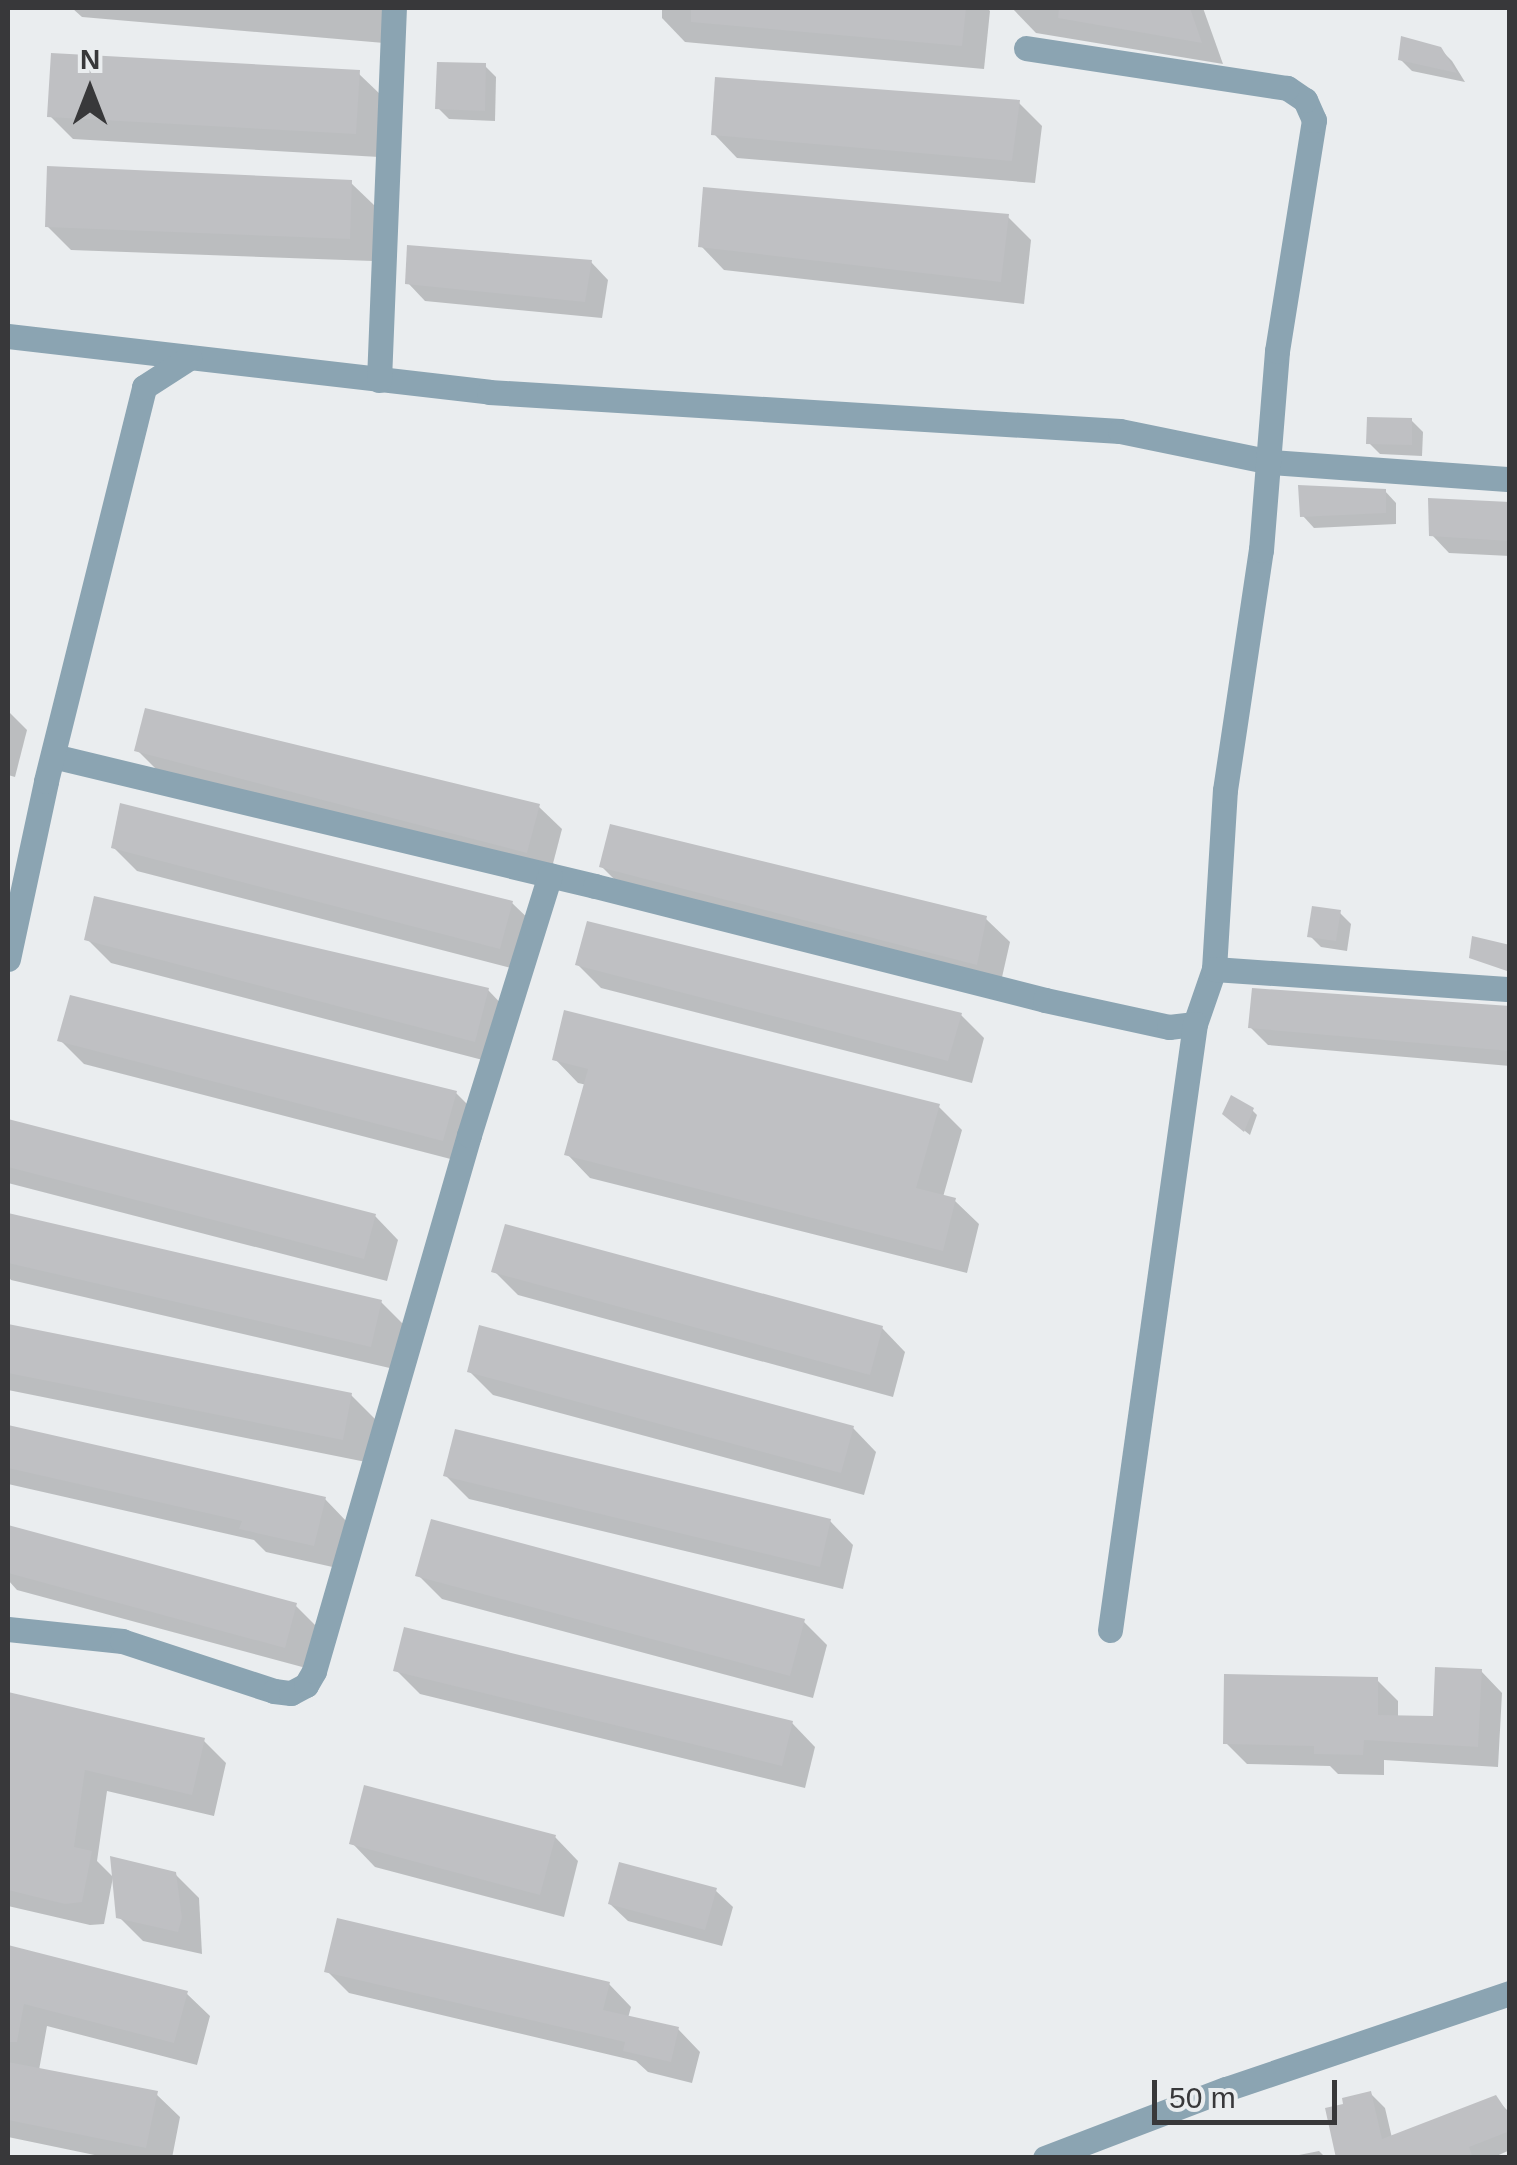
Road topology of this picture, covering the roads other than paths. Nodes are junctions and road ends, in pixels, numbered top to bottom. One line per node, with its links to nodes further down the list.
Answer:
1 (394, 8): 6 (street)
2 (1026, 48): 8 (street)
3 (8, 336): 4 (street)
4 (115, 349): 5 (street); 7 (street)
5 (188, 358): 6 (street); 7 (street)
6 (379, 380): 8 (street)
7 (144, 387): 10 (street)
8 (1271, 462): 9 (street); 13 (street)
9 (1510, 479)
10 (52, 756): 11 (street); 12 (street)
11 (550, 874): 15 (street); 16 (street)
12 (8, 959)
13 (1214, 968): 14 (street); 15 (street)
14 (1510, 989)
15 (1196, 1024): 17 (street)
16 (8, 1629)
17 (1110, 1630)
18 (1510, 1993): 19 (street)
19 (1095, 2148): 20 (street)
20 (1045, 2158)

